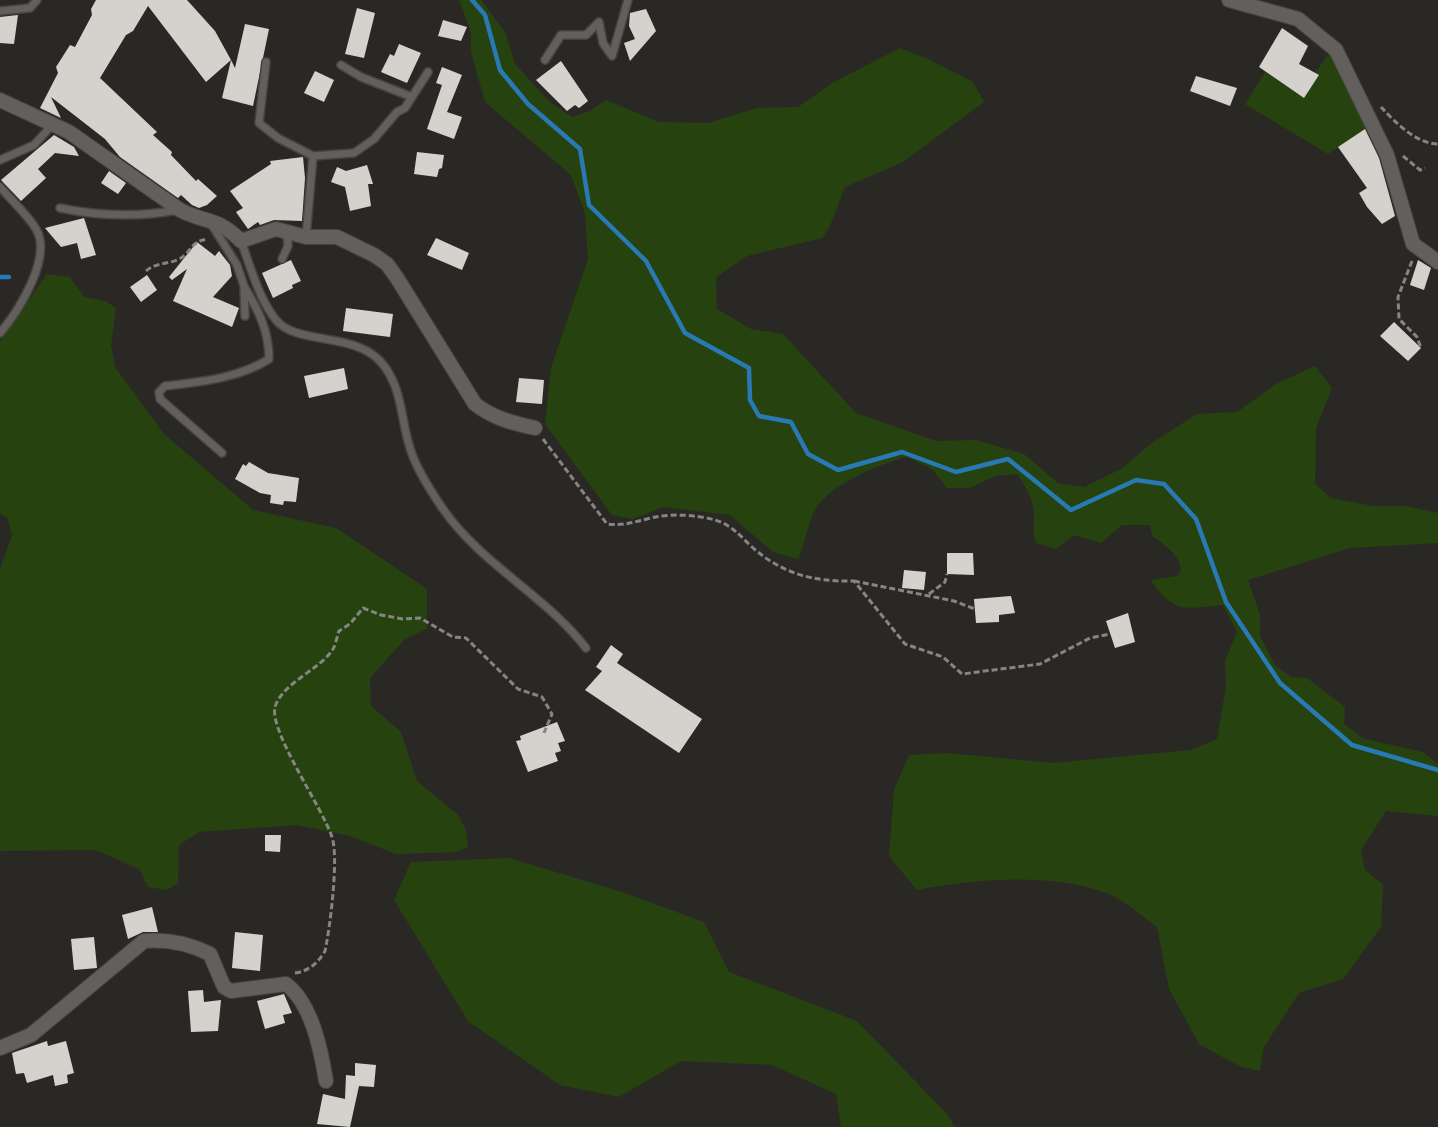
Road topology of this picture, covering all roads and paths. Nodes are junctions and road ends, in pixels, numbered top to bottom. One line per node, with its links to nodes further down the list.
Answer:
1 (37, 0): 4 (lane)
2 (628, 0): 5 (lane)
3 (1229, 0): 14 (street)
4 (0, 10)
5 (545, 60)
6 (266, 62): 15 (lane)
7 (341, 65): 9 (lane)
8 (428, 72): 9 (lane)
9 (412, 97): 15 (lane)
10 (0, 99): 12 (street)
11 (1378, 103): 13 (path)
12 (53, 124): 16 (lane); 20 (street)
13 (1438, 144)
14 (1388, 155): 17 (path); 26 (street)
15 (313, 156): 24 (lane)
16 (0, 160)
17 (1425, 168)
18 (0, 187): 32 (lane)
19 (60, 208): 20 (lane)
20 (180, 210): 21 (street)
21 (208, 219): 23 (lane); 25 (street)
22 (287, 233): 24 (street); 25 (street); 27 (lane)
23 (218, 236): 29 (path); 30 (lane)
24 (306, 237): 34 (street)
25 (241, 241): 41 (lane)
26 (1418, 247): 28 (street); 33 (path)
27 (282, 259)
28 (1438, 262)
29 (146, 271)
30 (244, 286): 31 (lane); 35 (lane)
31 (245, 316)
32 (0, 333)
33 (1421, 348)
34 (535, 429): 37 (path)
35 (222, 453)
36 (947, 574): 38 (path)
37 (854, 581): 38 (path); 40 (path)
38 (928, 595): 39 (path)
39 (975, 609)
40 (1110, 634)
41 (586, 648)
42 (544, 733): 43 (path)
43 (292, 973)
44 (0, 1048): 45 (street)
45 (326, 1081)

